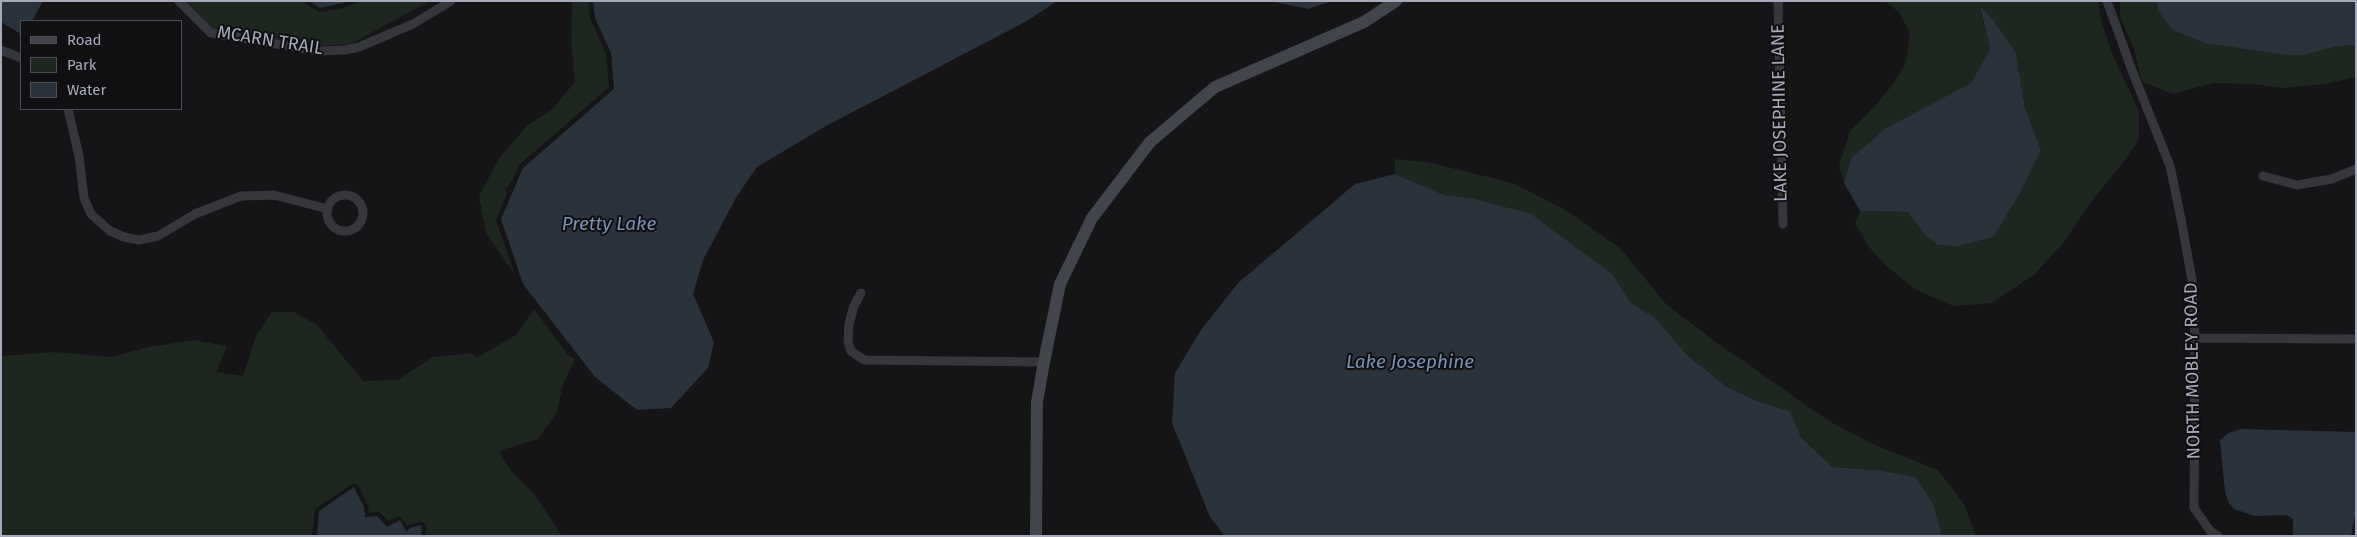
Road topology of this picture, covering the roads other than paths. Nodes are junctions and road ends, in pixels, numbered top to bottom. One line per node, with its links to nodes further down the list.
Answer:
1 (179, 1): 2 (street, MCARN TRAIL)
2 (451, 1)
3 (1396, 1): 16 (street)
4 (1778, 1): 12 (street, LAKE JOSEPHINE LANE)
5 (2107, 1): 14 (street, NORTH MOBLEY ROAD)
6 (1, 50): 7 (street)
7 (20, 58)
8 (68, 110): 11 (street)
9 (2356, 169): 10 (street)
10 (2263, 176)
11 (328, 209): 11 (street)
12 (1783, 224)
13 (861, 293): 16 (street)
14 (2195, 338): 15 (street); 18 (street, NORTH MOBLEY ROAD)
15 (2356, 339)
16 (1044, 362): 17 (street)
17 (1036, 536)
18 (2218, 536)

